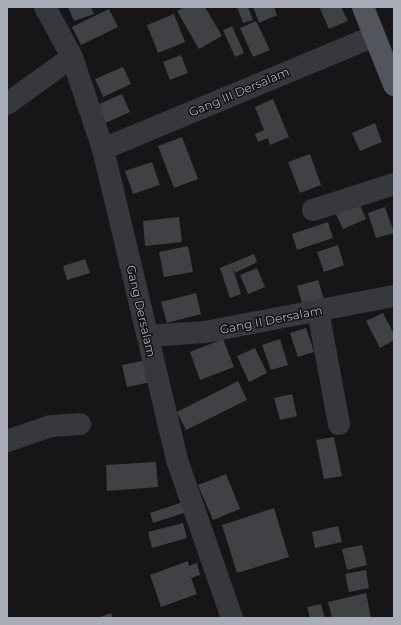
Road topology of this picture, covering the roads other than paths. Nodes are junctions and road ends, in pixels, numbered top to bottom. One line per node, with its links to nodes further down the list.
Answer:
1 (45, 7): 4 (street, Gang Dersalam)
2 (363, 7): 3 (main road)
3 (374, 36): 5 (main road); 7 (street, Gang III Dersalam)
4 (72, 57): 6 (street); 7 (street, Gang Dersalam)
5 (394, 85)
6 (7, 104)
7 (104, 149): 12 (street, Gang Dersalam)
8 (394, 184): 9 (street)
9 (314, 210)
10 (394, 296): 11 (street, Gang II Dersalam)
11 (318, 311): 12 (street, Gang II Dersalam); 14 (street)
12 (148, 336): 16 (street, Gang Dersalam)
13 (80, 424): 15 (street)
14 (339, 424)
15 (7, 441)
16 (232, 618)

